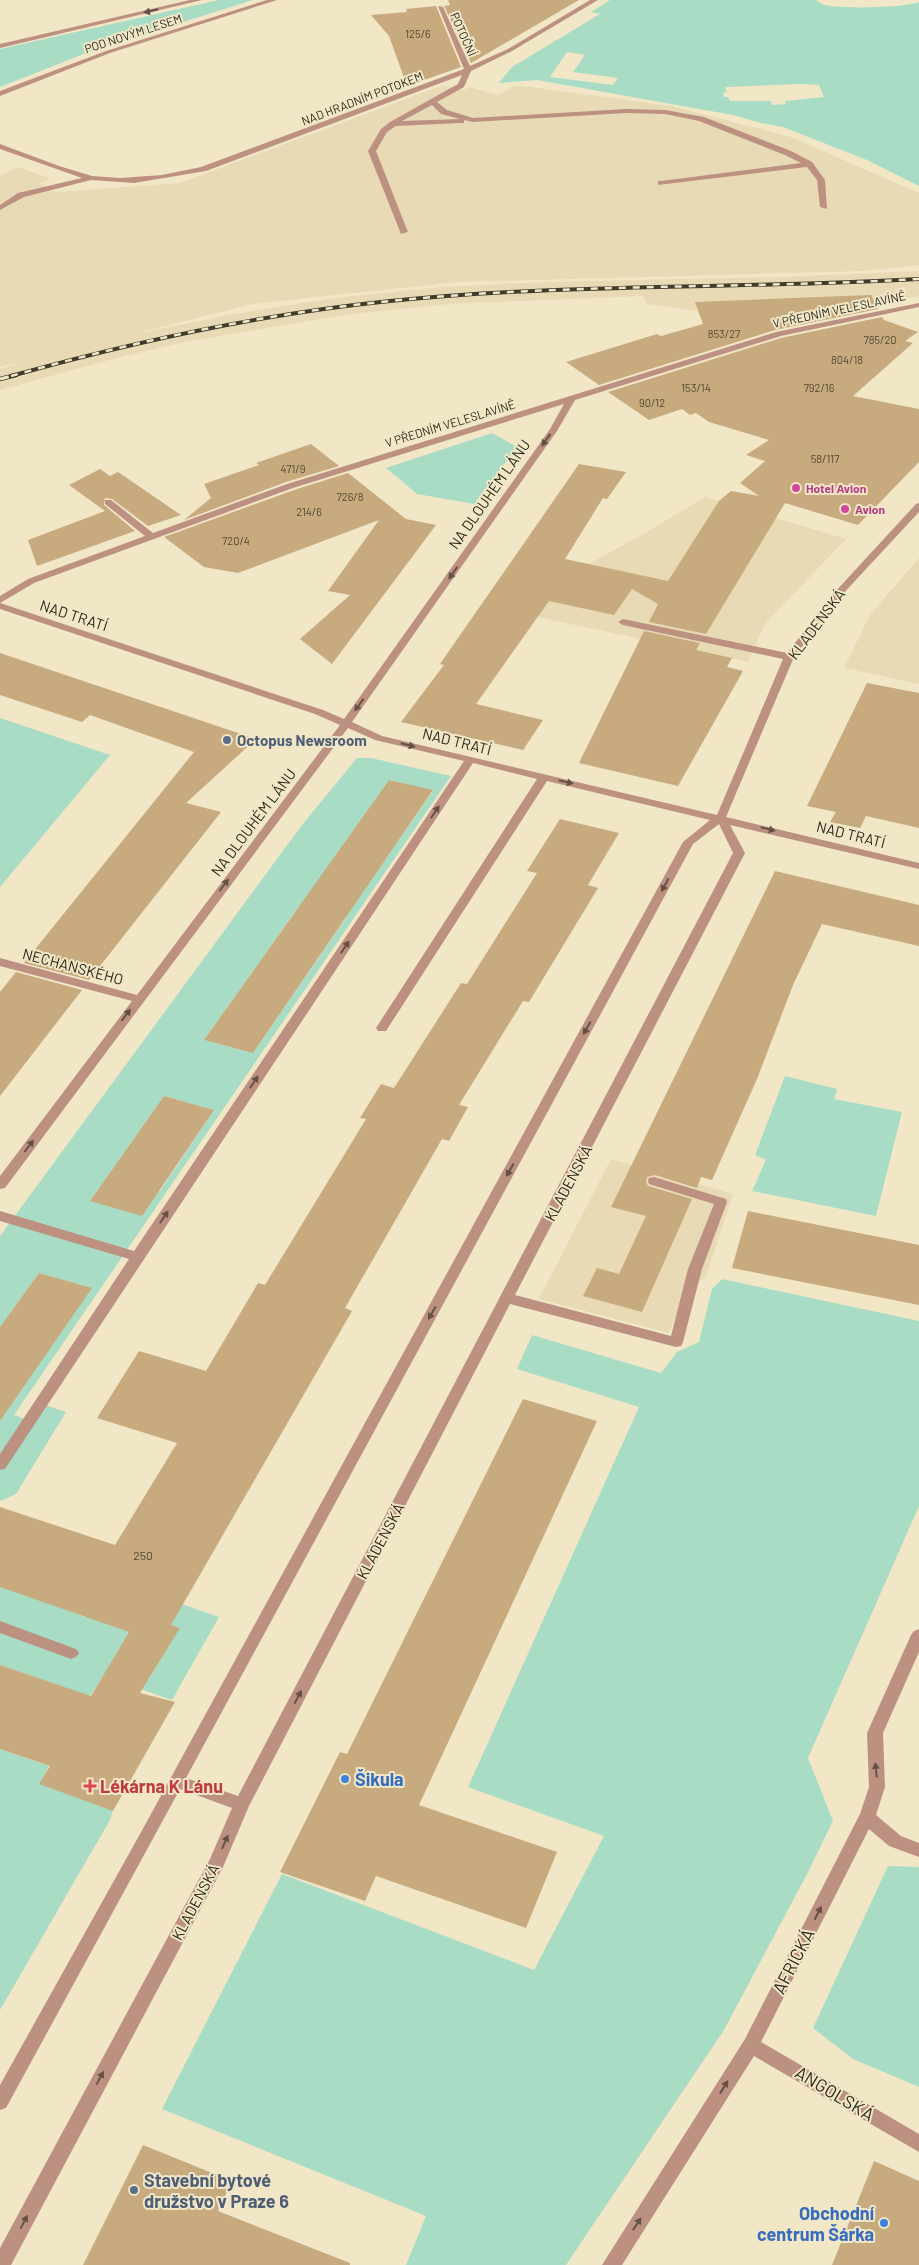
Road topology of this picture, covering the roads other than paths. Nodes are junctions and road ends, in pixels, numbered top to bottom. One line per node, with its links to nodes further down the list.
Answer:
1 (199, 0): 5 (street, one-way to 5)
2 (274, 0): 7 (street, POD NOVÝM LESEM)
3 (594, 0): 6 (street, NAD HRADNÍM POTOKEM)
4 (440, 7): 6 (street, POTOČNÍ)
5 (0, 46)
6 (468, 70): 8 (street); 13 (street, NAD HRADNÍM POTOKEM)
7 (0, 94)
8 (432, 101): 9 (street); 10 (street)
9 (473, 120): 10 (street); 12 (street)
10 (393, 124): 17 (street)
11 (0, 146): 13 (street)
12 (809, 164): 14 (street); 15 (street)
13 (93, 178): 16 (street)
14 (661, 183)
15 (824, 207)
16 (0, 208)
17 (404, 232)
18 (919, 305): 19 (street, V PŘEDNÍM VELESLAVÍNĚ)
19 (572, 398): 22 (street, V PŘEDNÍM VELESLAVÍNĚ); 27 (street, NA DLOUHÉM LÁNU, one-way to 27)
20 (108, 502): 22 (street)
21 (919, 506): 26 (street, KLADENSKÁ)
22 (152, 537): 23 (street, V PŘEDNÍM VELESLAVÍNĚ)
23 (0, 600)
24 (0, 606): 27 (street, NAD TRATÍ)
25 (623, 622): 26 (street)
26 (789, 657): 30 (street, KLADENSKÁ)
27 (346, 724): 28 (street, NAD TRATÍ, one-way to 28); 33 (street, NA DLOUHÉM LÁNU, one-way to 27)
28 (470, 760): 29 (street, NAD TRATÍ); 38 (street, one-way to 28)
29 (544, 777): 30 (street, NAD TRATÍ, one-way to 30); 34 (street)
30 (721, 818): 31 (street, NAD TRATÍ, one-way to 31); 39 (street, KLADENSKÁ); 44 (street, one-way to 44)
31 (919, 866)
32 (0, 962): 33 (street, NECHANSKÉHO)
33 (139, 998): 36 (street, NA DLOUHÉM LÁNU, one-way to 33)
34 (382, 1028)
35 (654, 1182): 39 (street)
36 (0, 1185)
37 (0, 1216): 38 (street)
38 (137, 1257): 40 (street)
39 (507, 1298): 45 (street, KLADENSKÁ, one-way to 39)
40 (0, 1465)
41 (0, 1627): 43 (street)
42 (919, 1636): 46 (street, AFRICKÁ, one-way to 42)
43 (71, 1653)
44 (176, 1781): 45 (street); 49 (street)
45 (242, 1804): 51 (street, KLADENSKÁ, one-way to 45)
46 (867, 1817): 47 (street); 48 (street, AFRICKÁ, one-way to 46)
47 (919, 1850)
48 (751, 2045): 50 (street, ANGOLSKÁ); 52 (street, AFRICKÁ, one-way to 48)
49 (0, 2102)
50 (919, 2144)
51 (1, 2265)
52 (611, 2265)

